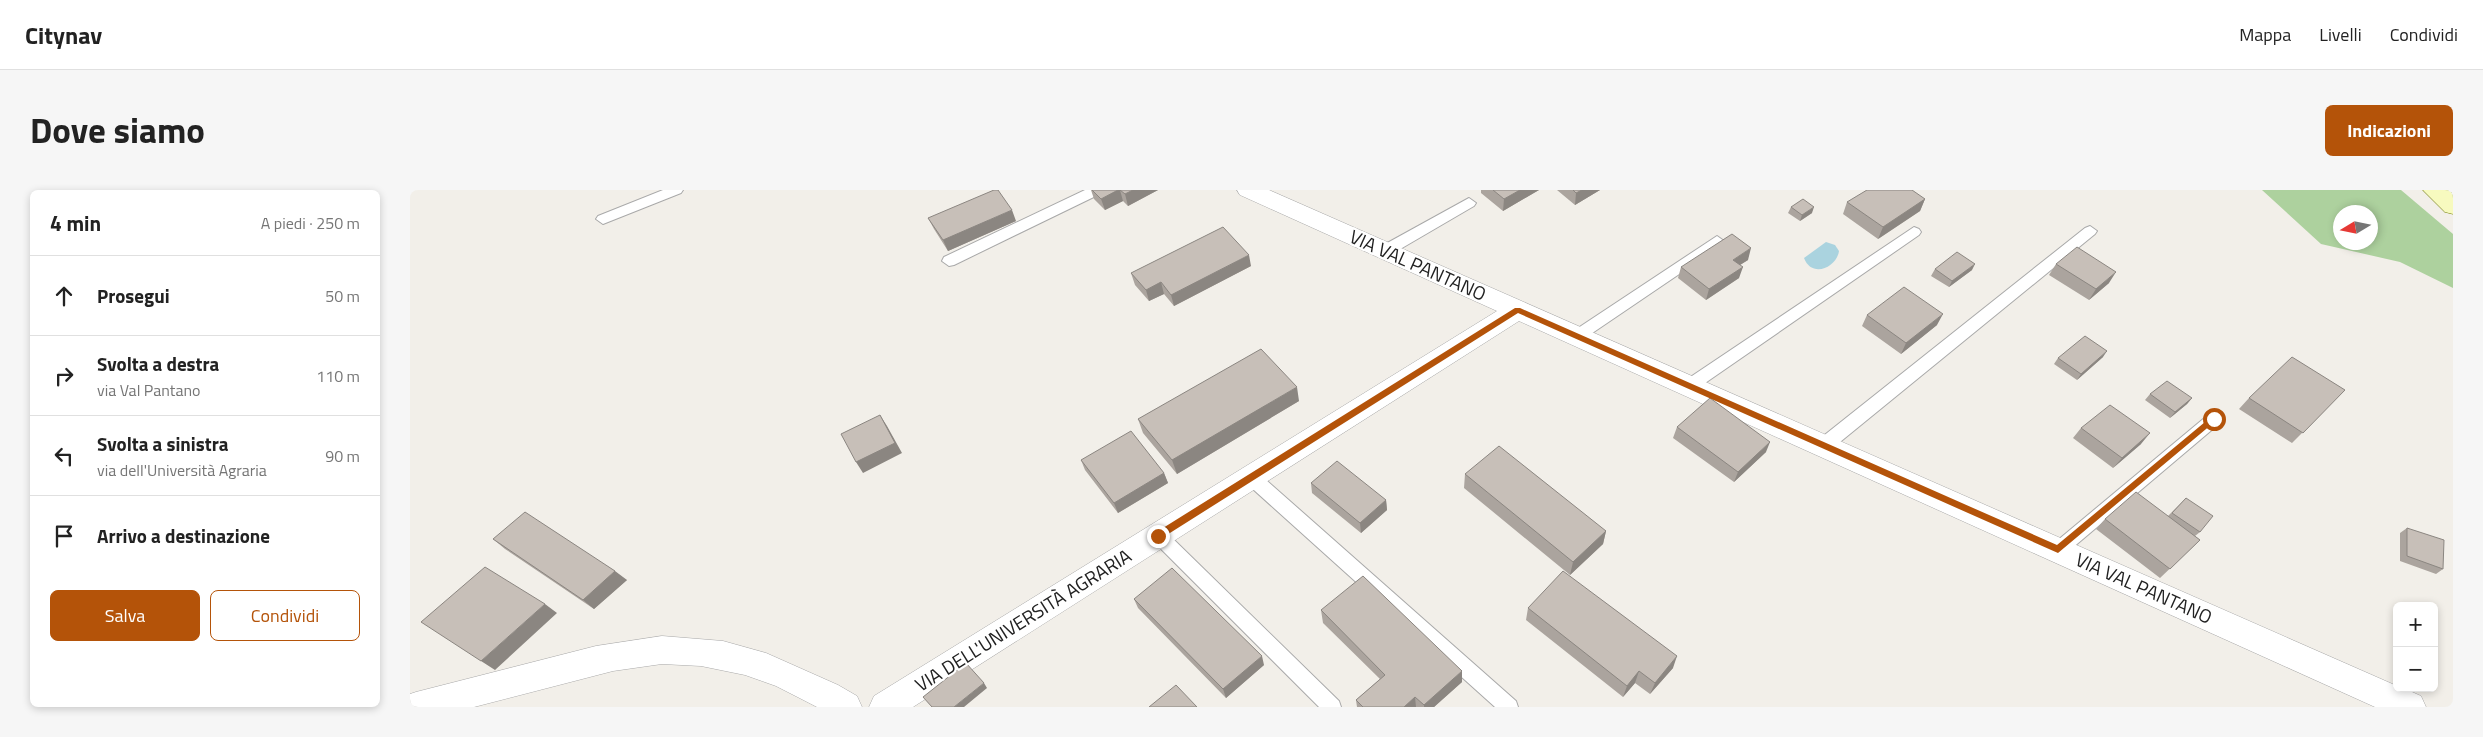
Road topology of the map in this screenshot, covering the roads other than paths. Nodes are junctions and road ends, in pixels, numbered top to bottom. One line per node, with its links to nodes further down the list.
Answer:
1 (676, 190): 7 (lane)
2 (1097, 190): 12 (lane)
3 (1248, 190): 11 (street, VIA VAL PANTANO)
4 (2434, 190): 6 (street)
5 (1469, 203): 11 (lane)
6 (2453, 206)
7 (603, 219)
8 (2090, 231): 17 (lane)
9 (1914, 232): 15 (lane)
10 (1717, 240): 14 (lane)
11 (1385, 251): 13 (street, VIA VAL PANTANO)
12 (949, 261)
13 (1518, 310): 14 (street, VIA VAL PANTANO); 18 (street, VIA DELL'UNIVERSITÀ AGRARIA)
14 (1577, 336): 15 (street, VIA VAL PANTANO)
15 (1689, 386): 17 (street, VIA VAL PANTANO)
16 (2214, 419): 20 (lane)
17 (1824, 446): 20 (street, VIA VAL PANTANO)
18 (1251, 478): 19 (street, VIA DELL'UNIVERSITÀ AGRARIA); 25 (lane)
19 (1158, 536): 21 (street, VIA DELL'UNIVERSITÀ AGRARIA); 24 (lane)
20 (2058, 550): 26 (street, VIA VAL PANTANO)
21 (893, 705)
22 (416, 707): 23 (street)
23 (846, 707)
24 (1332, 707)
25 (1509, 707)
26 (2410, 707)

